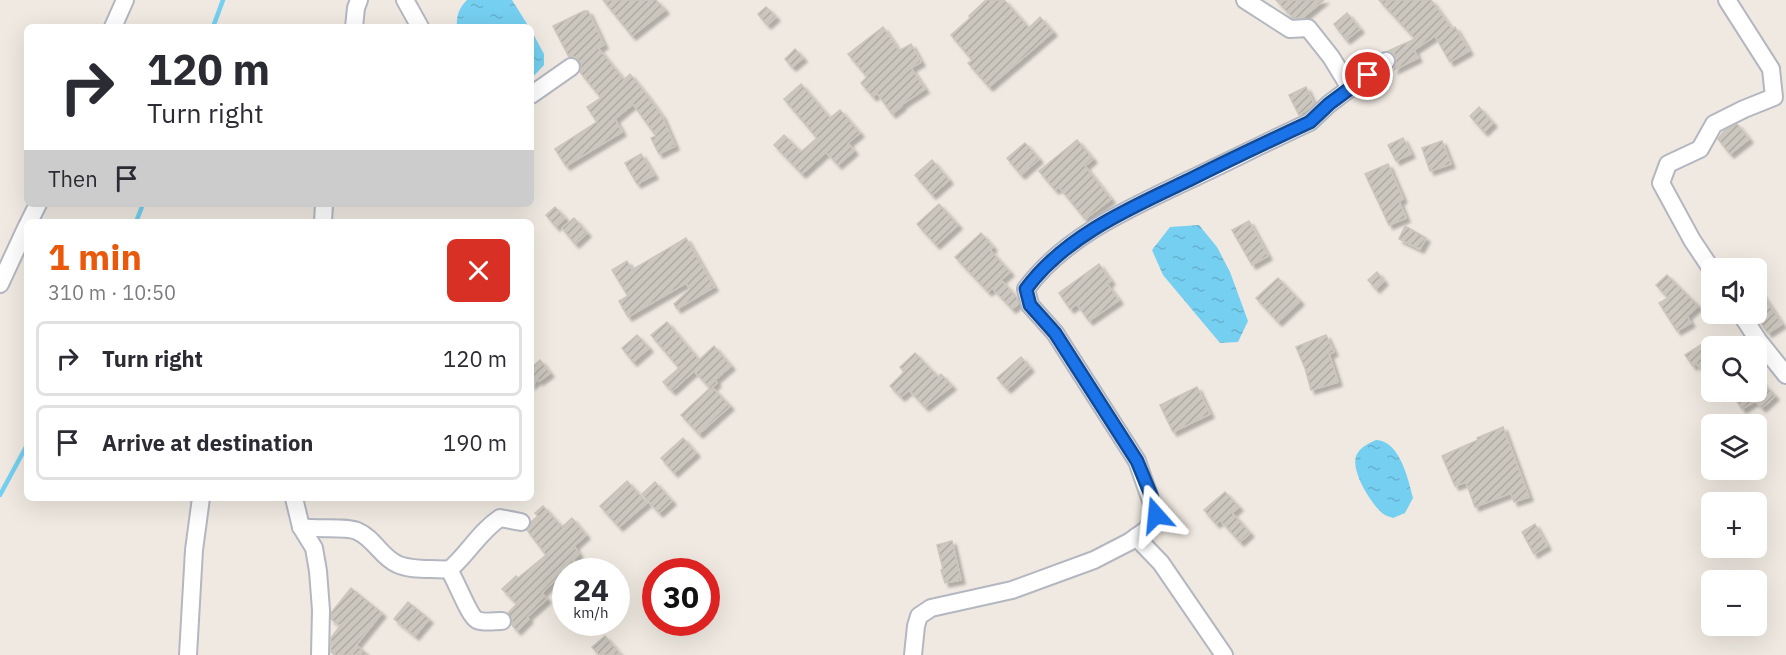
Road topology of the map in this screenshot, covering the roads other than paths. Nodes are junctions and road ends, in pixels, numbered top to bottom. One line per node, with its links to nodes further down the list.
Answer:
1 (125, 0): 6 (street)
2 (360, 0): 7 (street)
3 (405, 0): 8 (street)
4 (1245, 0): 11 (street)
5 (1727, 0): 14 (street)
6 (114, 24)
7 (354, 24)
8 (418, 24)
9 (1386, 61): 11 (street)
10 (572, 67): 12 (street)
11 (1350, 88): 22 (street)
12 (534, 93)
13 (24, 232): 15 (street)
14 (1704, 258)
15 (0, 284)
16 (1747, 324): 17 (street)
17 (1786, 375)
18 (201, 501): 25 (street)
19 (295, 501): 21 (street)
20 (521, 522): 23 (street)
21 (301, 527): 23 (street); 26 (street)
22 (1136, 537): 27 (street); 28 (street)
23 (448, 570): 24 (street)
24 (502, 621)
25 (188, 655)
26 (320, 655)
27 (913, 655)
28 (1224, 655)

